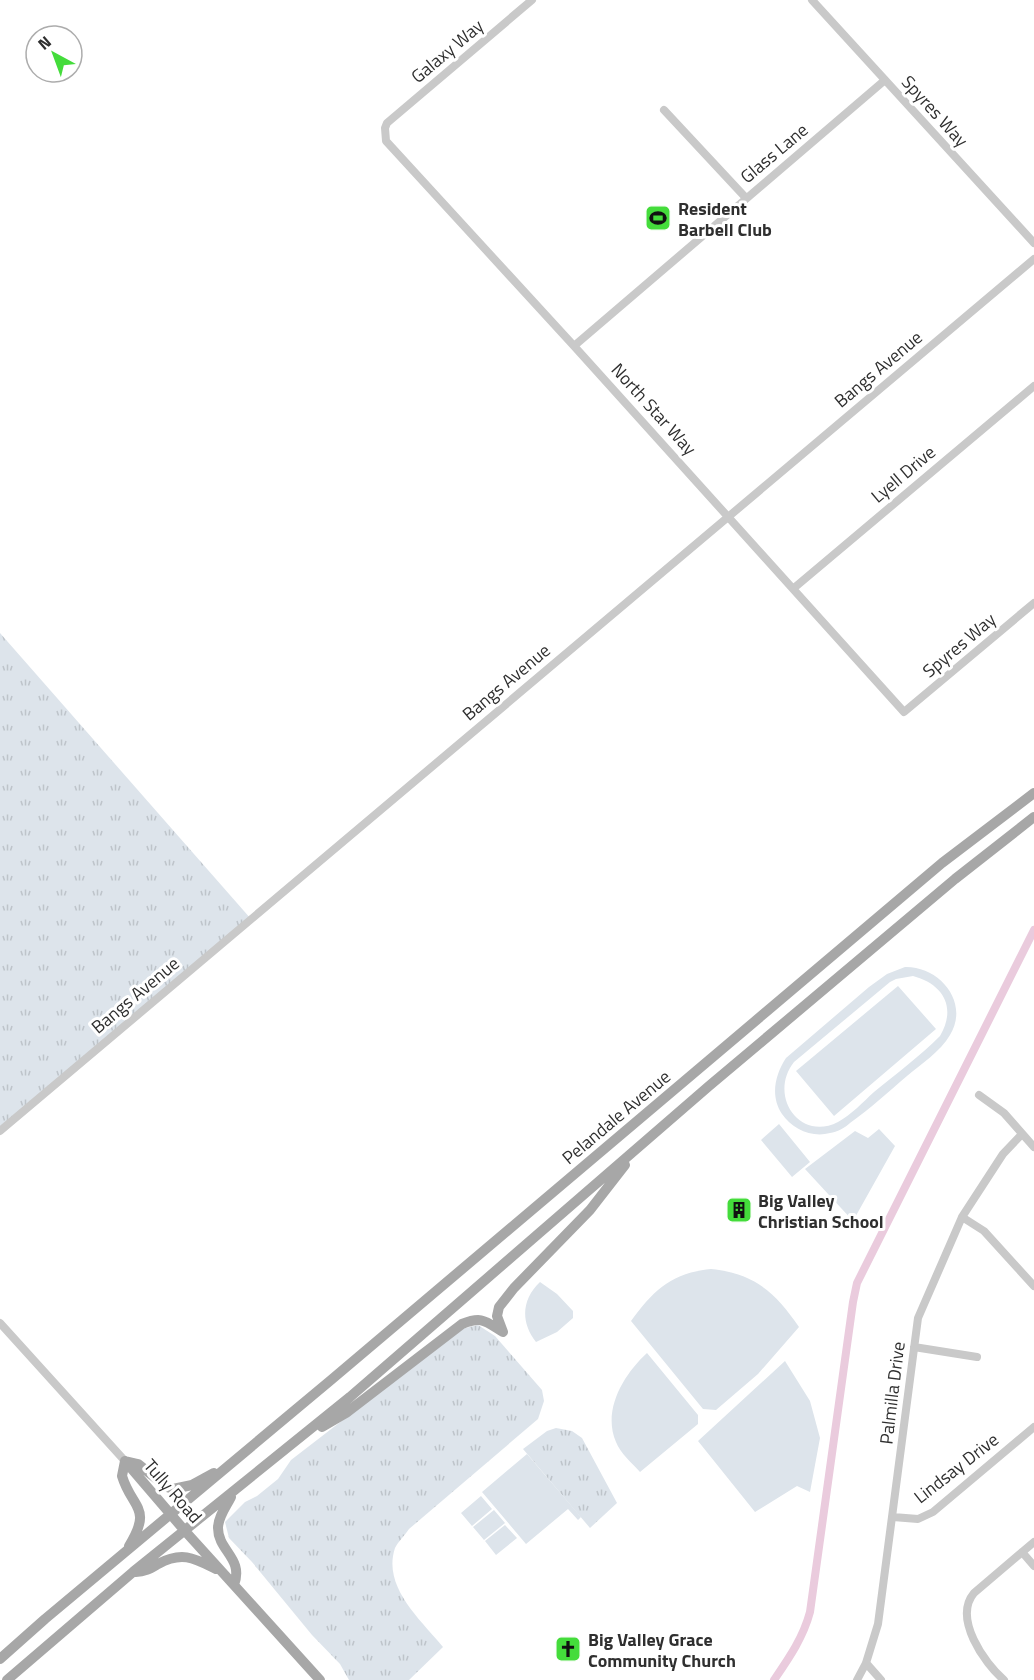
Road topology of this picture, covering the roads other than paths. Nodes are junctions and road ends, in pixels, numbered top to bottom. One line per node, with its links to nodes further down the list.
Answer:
1 (532, 0): 5 (street, Galaxy Way)
2 (812, 0): 3 (street, Spyres Way)
3 (885, 80): 6 (street, Glass Lane); 7 (street, Spyres Way)
4 (664, 110): 6 (street)
5 (385, 128): 9 (street, North Star Way)
6 (746, 198): 9 (street, Glass Lane)
7 (1034, 243)
8 (1034, 259): 11 (street, Bangs Avenue)
9 (574, 346): 11 (street, North Star Way)
10 (1034, 386): 12 (street, Lyell Drive)
11 (729, 517): 12 (street, North Star Way); 18 (street, Bangs Avenue)
12 (794, 588): 14 (street, North Star Way)
13 (1034, 603): 14 (street, Spyres Way)
14 (904, 712)
15 (1034, 793): 30 (main road, Pelandale Avenue)
16 (1034, 817): 21 (main road, Pelandale Avenue)
17 (979, 1095): 19 (street)
18 (0, 1131)
19 (1022, 1134): 20 (street); 22 (street, Palmilla Drive)
20 (1034, 1147)
21 (634, 1151): 28 (main road, Pelandale Avenue); 28 (main road)
22 (962, 1217): 23 (street); 25 (street, Palmilla Drive)
23 (1034, 1286)
24 (0, 1323): 29 (street, Tully Road)
25 (914, 1347): 26 (street); 33 (street, Palmilla Drive)
26 (977, 1357)
27 (1034, 1427): 33 (street, Lindsay Drive)
28 (297, 1441): 31 (main road, Pelandale Avenue)
29 (125, 1461): 30 (main road, Pelandale Avenue); 32 (main road, Tully Road); 37 (main road, Pelandale Avenue)
30 (223, 1471): 32 (main road, Pelandale Avenue)
31 (233, 1493): 34 (main road, Pelandale Avenue); 40 (main road, Pelandale Avenue)
32 (170, 1514): 34 (main road, Tully Road); 37 (main road, Pelandale Avenue)
33 (893, 1517): 42 (street, Palmilla Drive)
34 (185, 1532): 39 (main road, Pelandale Avenue); 40 (main road, Tully Road)
35 (1034, 1542): 36 (street)
36 (1022, 1552): 38 (street); 47 (street)
37 (124, 1553): 41 (main road, Pelandale Avenue)
38 (1034, 1566)
39 (133, 1572): 40 (main road, Pelandale Avenue); 43 (main road, Pelandale Avenue)
40 (234, 1585): 44 (main road, Tully Road)
41 (0, 1659)
42 (866, 1663): 45 (street, Palmilla Drive); 46 (street)
43 (7, 1680)
44 (320, 1680)
45 (856, 1680)
46 (881, 1680)
47 (1004, 1680)

